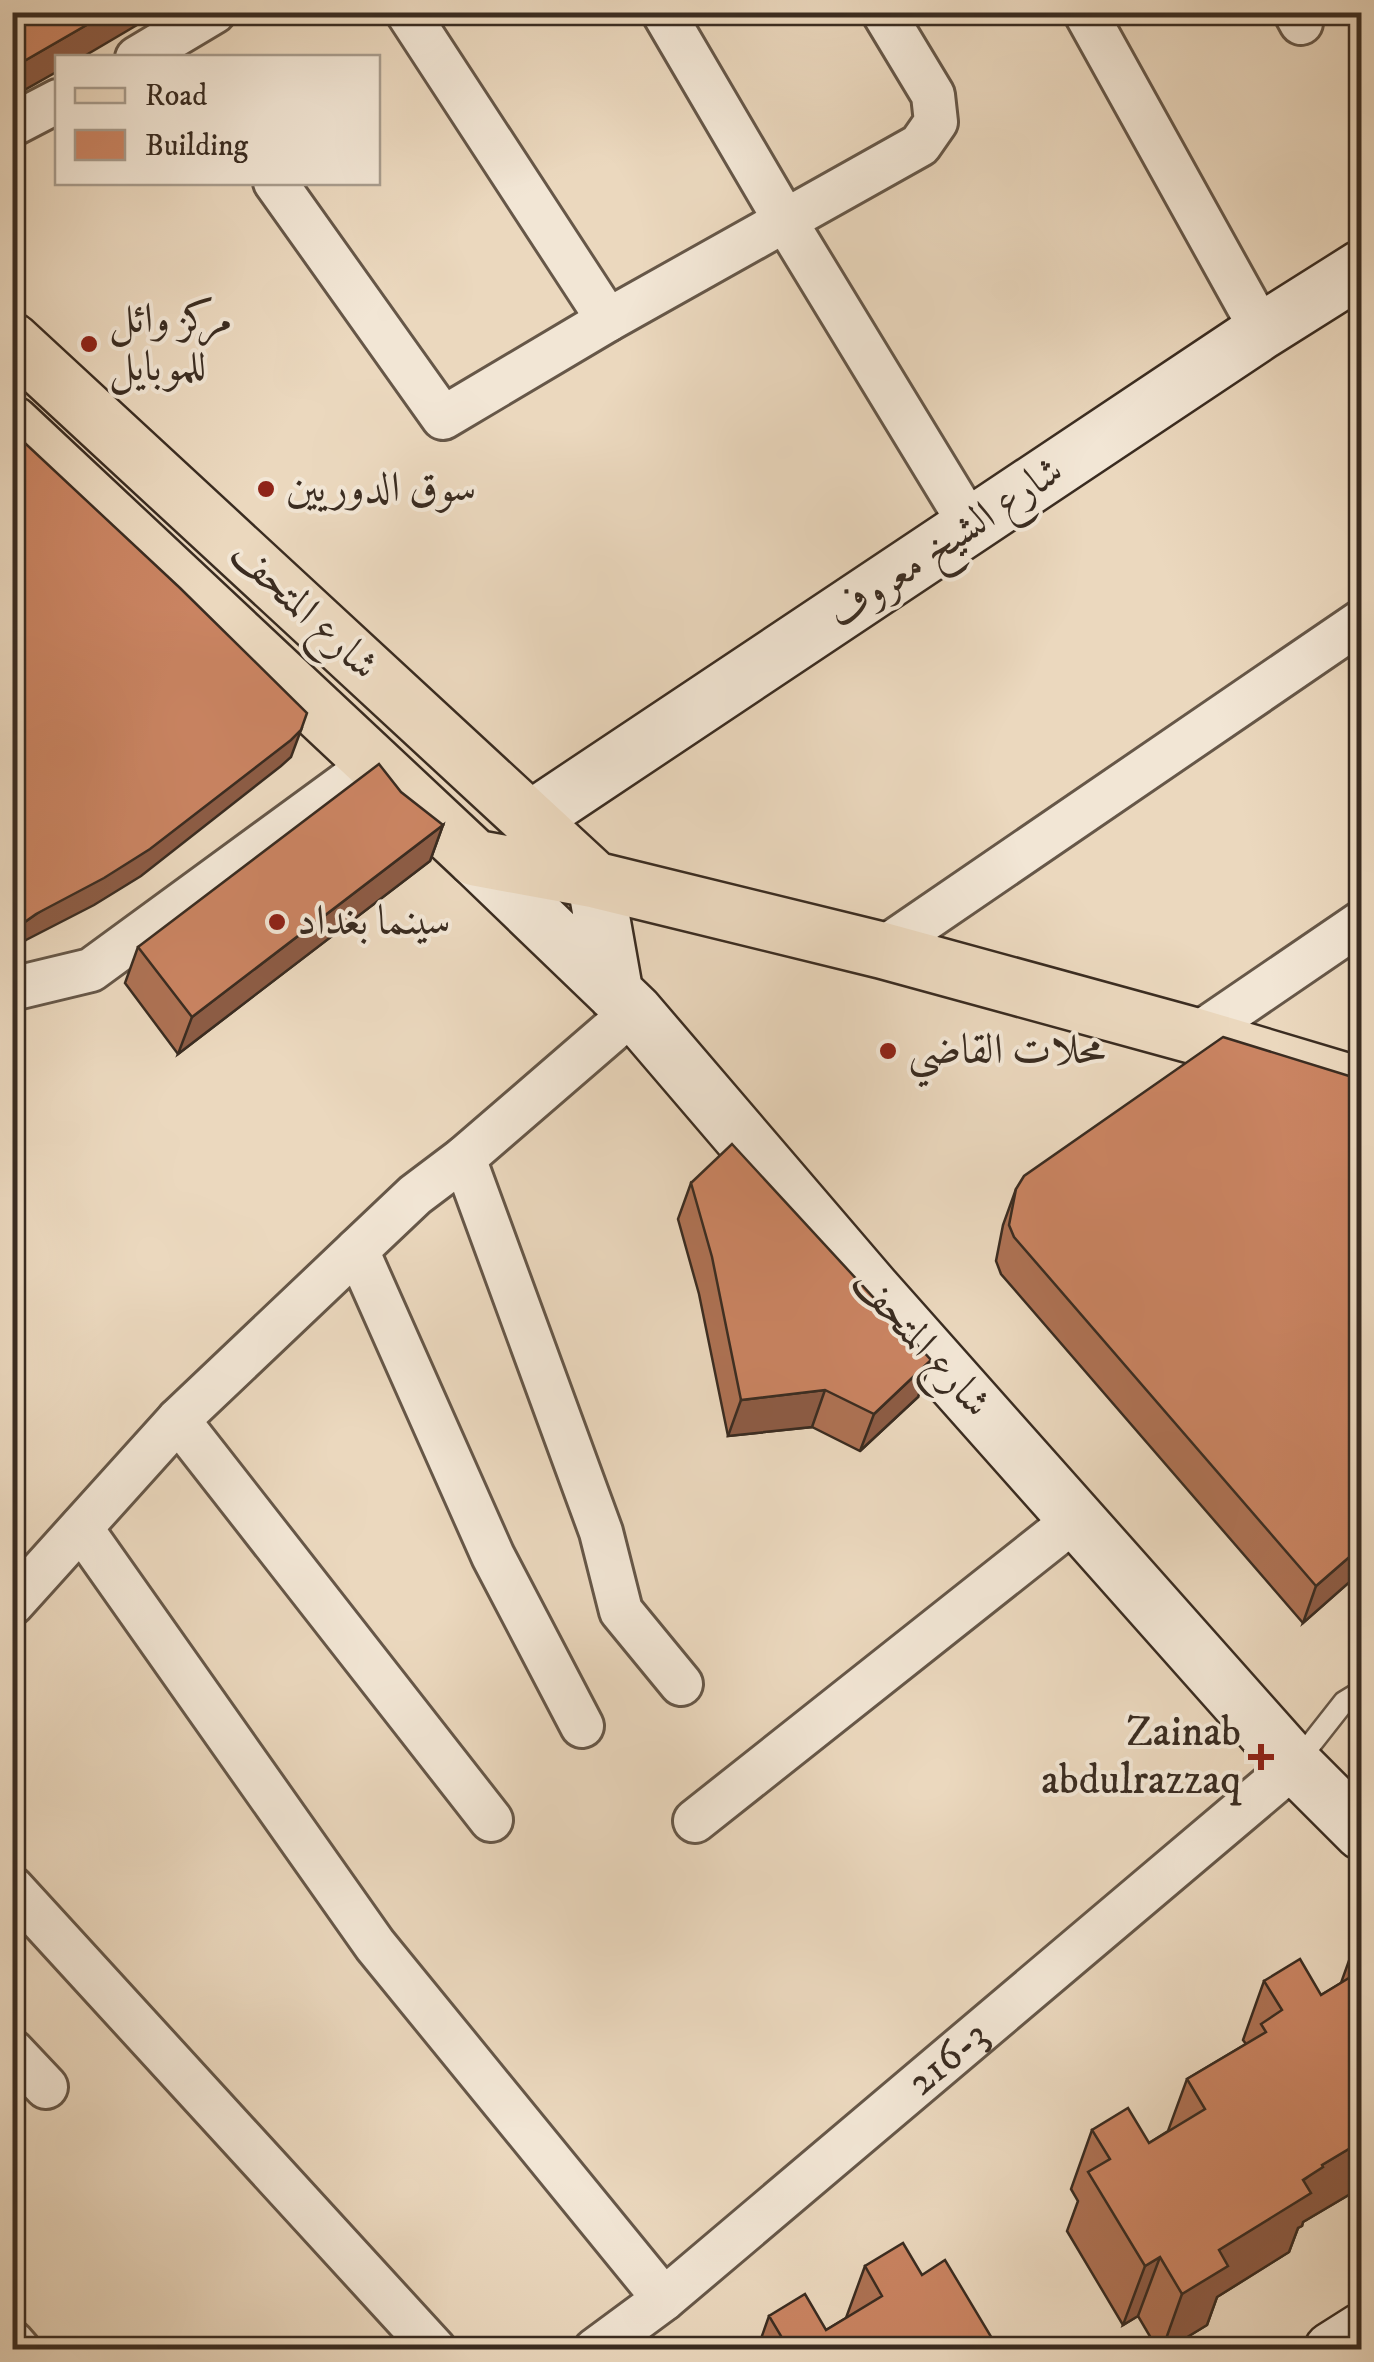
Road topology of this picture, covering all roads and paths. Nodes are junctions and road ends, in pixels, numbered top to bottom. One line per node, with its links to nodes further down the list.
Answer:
1 (214, 12): 6 (street)
2 (407, 12): 12 (street)
3 (663, 12): 10 (street)
4 (883, 12): 10 (street)
5 (1086, 12): 13 (street)
6 (165, 51)
7 (55, 103): 8 (street)
8 (12, 125)
9 (277, 185): 12 (street)
10 (786, 222): 12 (street); 16 (street)
11 (1362, 268): 13 (main road, شارع الشيخ معروف)
12 (608, 320)
13 (1262, 330): 16 (main road, شارع الشيخ معروف)
14 (12, 342): 19 (main road, شارع المتحف)
15 (13, 425): 18 (main road, شارع المتحف)
16 (972, 526): 19 (main road, شارع الشيخ معروف)
17 (1362, 621): 23 (street)
18 (374, 764): 20 (main road, شارع المتحف); 24 (street)
19 (531, 819): 21 (main road, شارع المتحف)
20 (475, 858): 21 (main road, شارع المتحف); 25 (main road, شارع المتحف)
21 (595, 880): 23 (main road, شارع المتحف); 25 (main road)
22 (1362, 922): 26 (street)
23 (881, 950): 26 (main road, شارع المتحف)
24 (12, 989)
25 (624, 1002): 28 (street); 31 (main road, شارع المتحف)
26 (1195, 1036): 27 (main road, شارع المتحف)
27 (1362, 1086)
28 (464, 1158): 29 (street); 34 (street)
29 (356, 1250): 30 (street); 36 (street)
30 (178, 1420): 32 (street); 38 (street)
31 (1077, 1518): 37 (main road, شارع المتحف); 39 (street)
32 (81, 1528): 33 (street); 44 (street)
33 (12, 1604)
34 (681, 1684)
35 (1362, 1692): 37 (lane)
36 (582, 1726)
37 (1295, 1765): 40 (main road, شارع المتحف); 44 (street, 216-3)
38 (490, 1820)
39 (695, 1821)
40 (1362, 1832)
41 (12, 1888): 48 (street)
42 (12, 2051): 43 (street)
43 (46, 2087)
44 (664, 2299): 49 (street, 216-3)
45 (1362, 2331): 50 (main road)
46 (12, 2342): 47 (street)
47 (19, 2350)
48 (434, 2350)
49 (595, 2350)
50 (1332, 2350)

